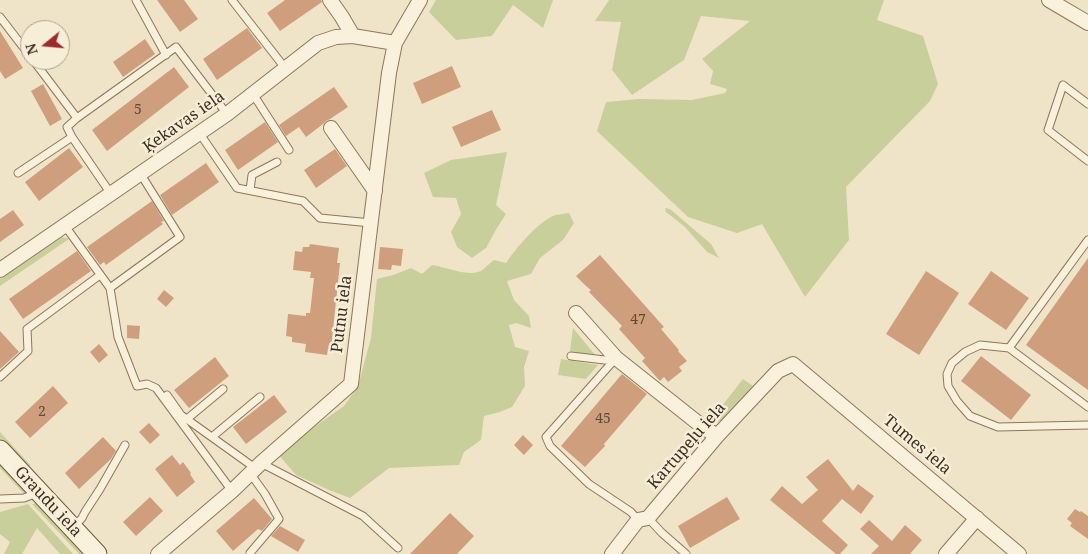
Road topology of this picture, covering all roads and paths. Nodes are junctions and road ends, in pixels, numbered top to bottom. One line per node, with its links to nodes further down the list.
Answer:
1 (136, 0): 11 (lane)
2 (232, 0): 12 (lane)
3 (330, 0): 8 (street)
4 (420, 0): 10 (street, Putnu iela)
5 (1050, 0): 7 (street)
6 (0, 17): 9 (lane)
7 (1088, 23)
8 (353, 36): 10 (street, Ķekavas iela); 12 (street, Ķekavas iela)
9 (20, 43)
10 (396, 43): 27 (street, Putnu iela)
11 (166, 54): 16 (lane); 17 (lane)
12 (285, 68): 14 (street, Ķekavas iela)
13 (41, 70): 17 (lane)
14 (253, 94): 16 (street, Ķekavas iela); 21 (lane)
15 (1088, 104): 22 (lane)
16 (227, 114): 19 (street, Ķekavas iela)
17 (77, 118): 20 (lane)
18 (332, 128): 27 (street)
19 (200, 134): 25 (street, Ķekavas iela); 26 (lane)
20 (72, 136): 24 (lane); 28 (lane)
21 (289, 150)
22 (1088, 161)
23 (277, 162): 26 (lane)
24 (18, 173)
25 (140, 173): 28 (street, Ķekavas iela); 34 (lane)
26 (250, 190): 29 (lane)
27 (375, 191): 29 (street, Putnu iela)
28 (111, 194): 30 (street, Ķekavas iela)
29 (371, 223): 51 (street, Putnu iela)
30 (65, 226): 32 (street, Ķekavas iela); 33 (lane)
31 (1088, 240): 36 (lane)
32 (0, 270)
33 (100, 274): 34 (lane); 40 (lane)
34 (110, 288): 52 (lane)
35 (576, 313): 38 (street)
36 (1009, 348): 44 (lane); 46 (lane)
37 (571, 356): 38 (lane)
38 (615, 360): 47 (street); 56 (lane)
39 (793, 364): 47 (street, Kartupeļu iela); 55 (street, Tumes iela)
40 (0, 377)
41 (223, 389): 45 (lane)
42 (167, 395): 45 (lane)
43 (260, 397): 48 (lane)
44 (1088, 407)
45 (187, 419): 48 (lane)
46 (1088, 425)
47 (717, 436): 56 (street, Kartupeļu iela)
48 (212, 437): 51 (lane)
49 (125, 445): 57 (lane)
50 (0, 450): 53 (main road, Graudu iela)
51 (256, 468): 52 (street, Putnu iela); 58 (lane); 59 (lane)
52 (232, 491): 61 (street, Putnu iela)
53 (39, 492): 54 (lane); 57 (main road, Graudu iela)
54 (0, 499)
55 (977, 518): 64 (street); 65 (street, Tumes iela)
56 (643, 519): 62 (street, Kartupeļu iela); 63 (lane)
57 (73, 528): 60 (main road, Graudu iela)
58 (398, 548)
59 (250, 553)
60 (97, 554)
61 (158, 554)
62 (612, 554)
63 (686, 554)
64 (946, 554)
65 (1019, 554)

